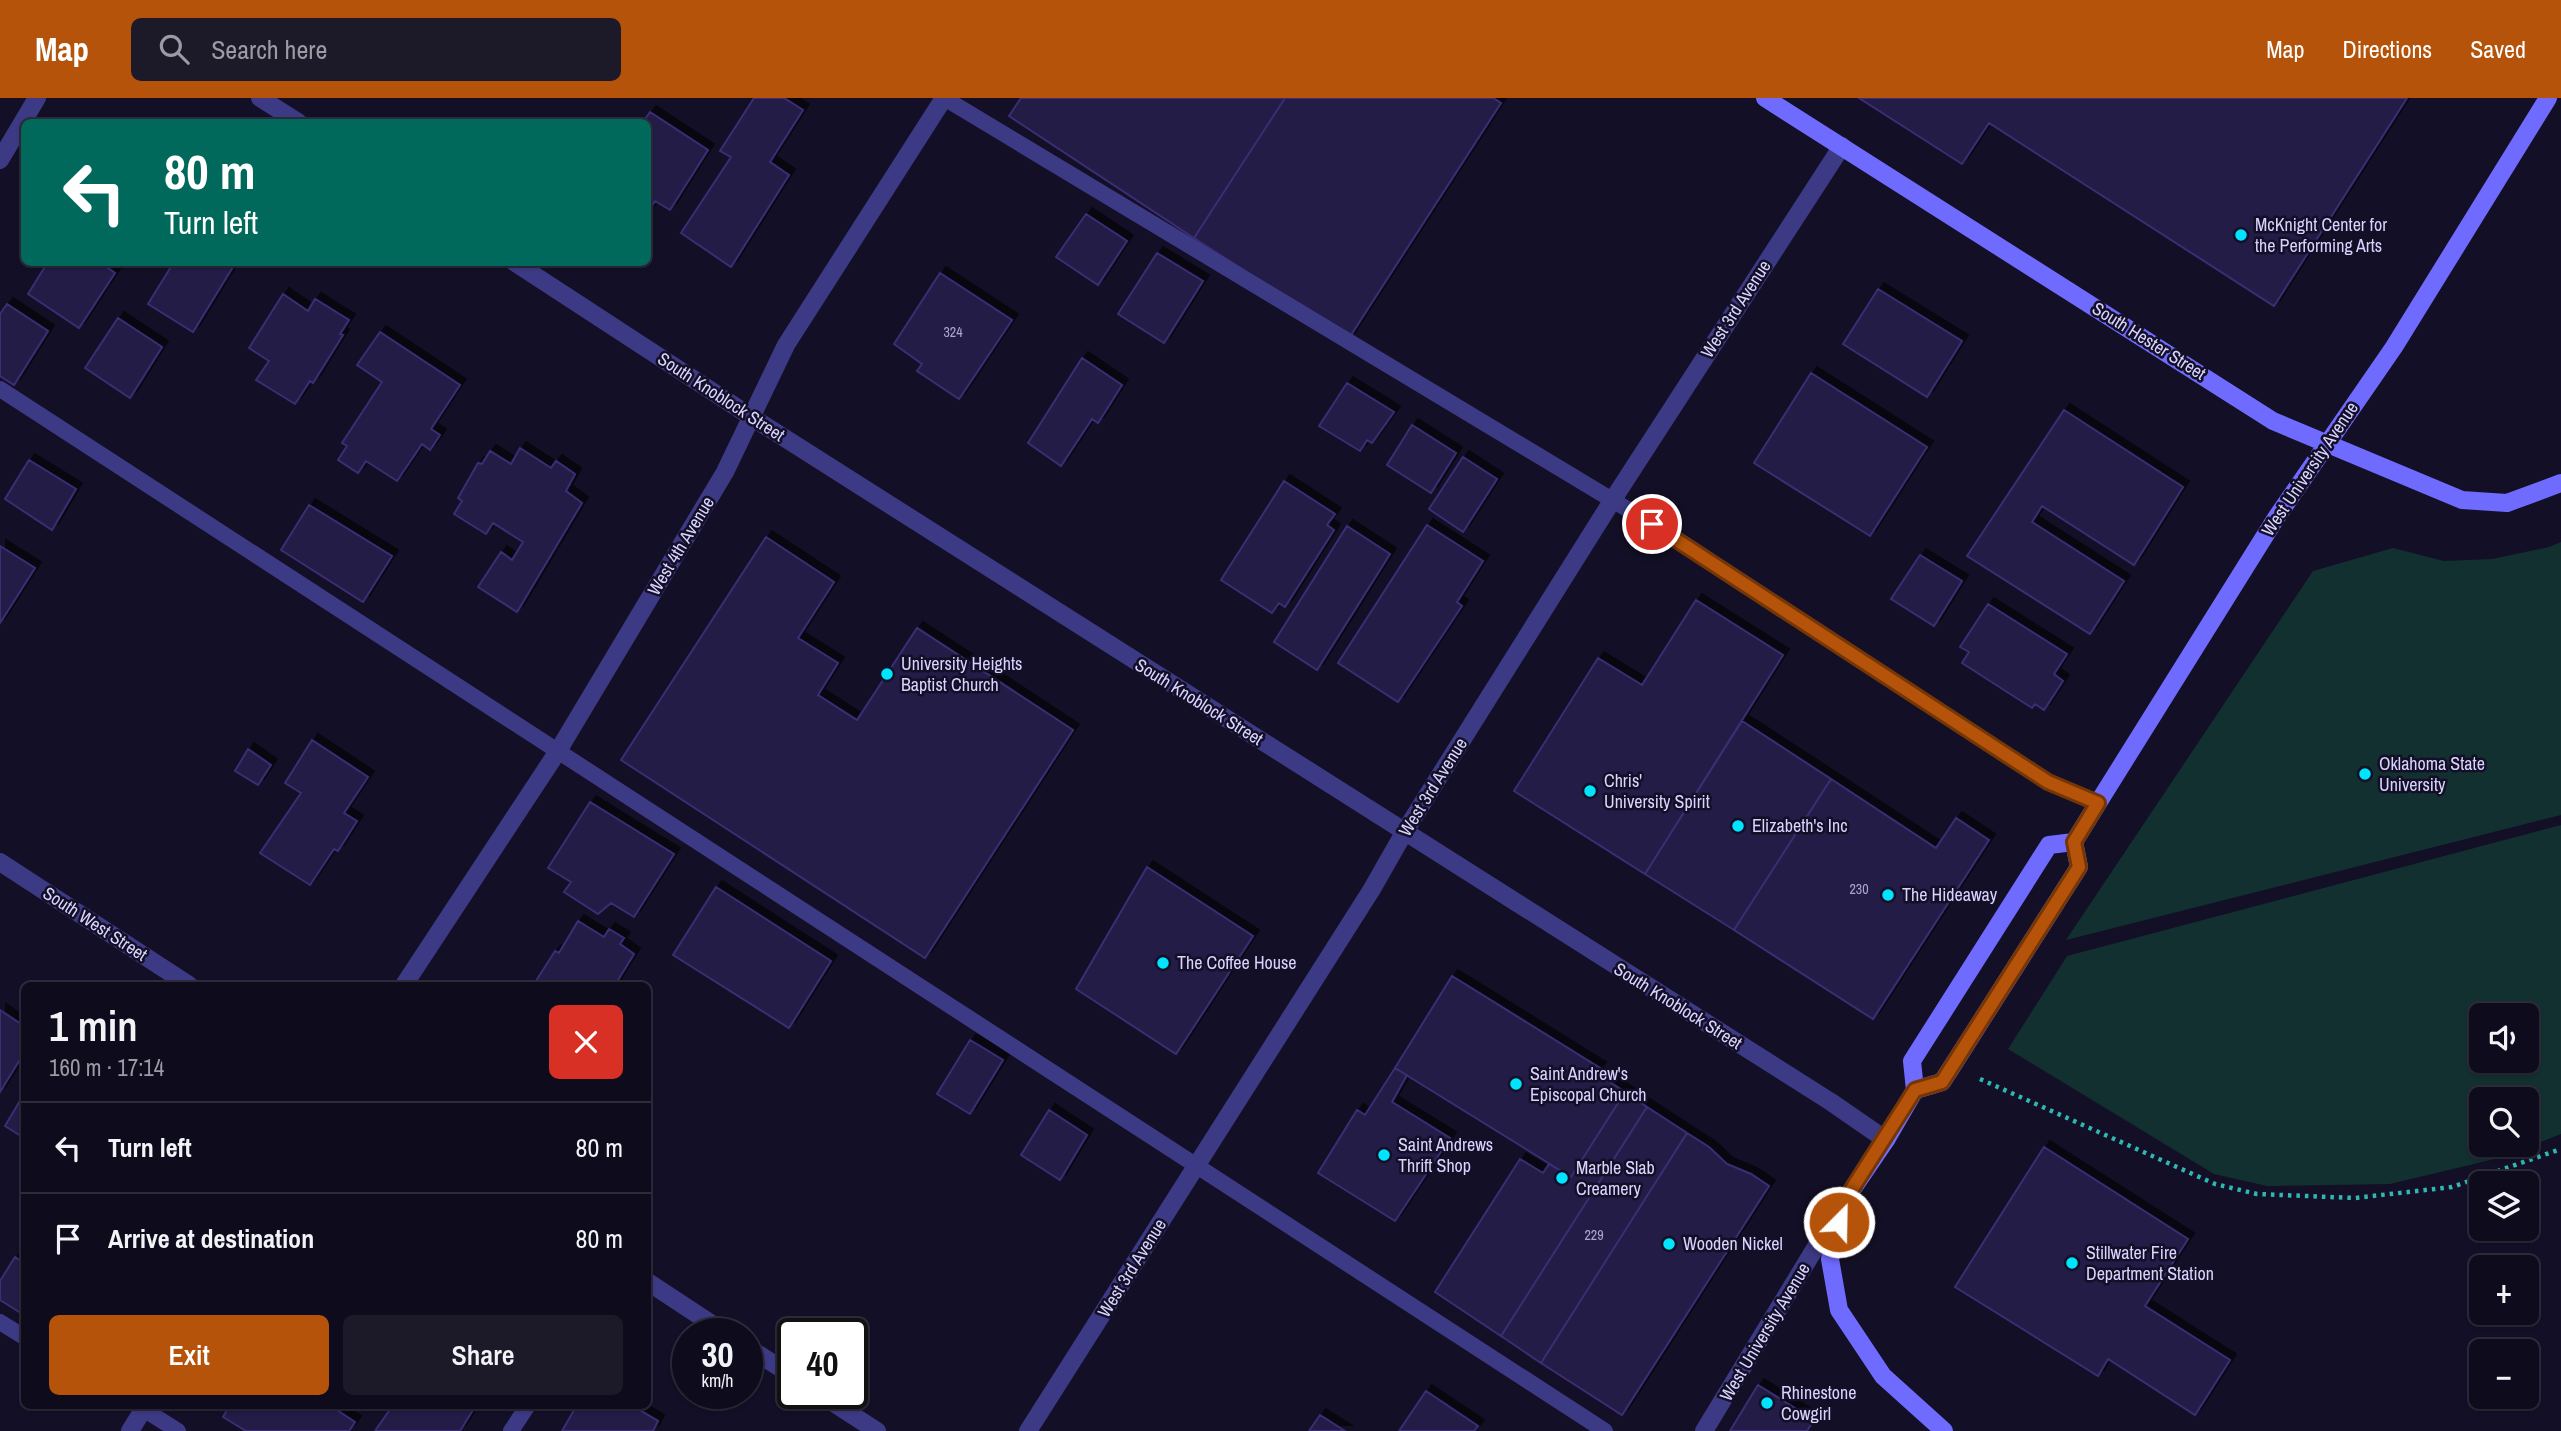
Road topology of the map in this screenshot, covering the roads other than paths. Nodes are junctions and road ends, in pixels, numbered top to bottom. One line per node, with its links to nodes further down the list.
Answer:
1 (37, 98): 6 (street)
2 (260, 98): 7 (street)
3 (944, 98): 13 (street, West 4th Avenue); 16 (lane)
4 (1765, 98): 9 (street, South Hester Street)
5 (2548, 98): 14 (street, West University Avenue)
6 (24, 119)
7 (293, 119)
8 (21, 125): 10 (street)
9 (1842, 146): 14 (street, South Hester Street); 16 (street, West 3rd Avenue)
10 (0, 160)
11 (520, 266): 13 (street, South Knoblock Street)
12 (0, 389): 17 (lane)
13 (753, 418): 17 (street, West 4th Avenue); 19 (street, South Knoblock Street)
14 (2328, 443): 15 (street, South Hester Street); 18 (street, West University Avenue)
15 (2561, 483)
16 (1612, 501): 18 (lane); 19 (street, West 3rd Avenue)
17 (558, 751): 23 (street, West 4th Avenue); 26 (lane)
18 (2098, 803): 20 (street, West University Avenue)
19 (1405, 831): 25 (street, South Knoblock Street); 26 (street, West 3rd Avenue)
20 (2074, 842): 24 (street); 24 (street)
21 (0, 862): 22 (street, South West Street)
22 (184, 982)
23 (406, 982)
24 (1915, 1090): 25 (street, West University Avenue)
25 (1885, 1140): 27 (street, West University Avenue)
26 (1196, 1167): 40 (street, West 3rd Avenue); 41 (lane)
27 (1843, 1203): 42 (street, West University Avenue); 43 (street)
28 (651, 1290): 29 (street)
29 (700, 1318)
30 (0, 1322): 31 (lane)
31 (21, 1335)
32 (141, 1409): 36 (street)
33 (145, 1409): 37 (lane)
34 (525, 1409): 38 (lane)
35 (843, 1409): 39 (street)
36 (131, 1431)
37 (178, 1431)
38 (511, 1431)
39 (877, 1431)
40 (1028, 1431)
41 (1605, 1431)
42 (1704, 1431)
43 (1944, 1431)

